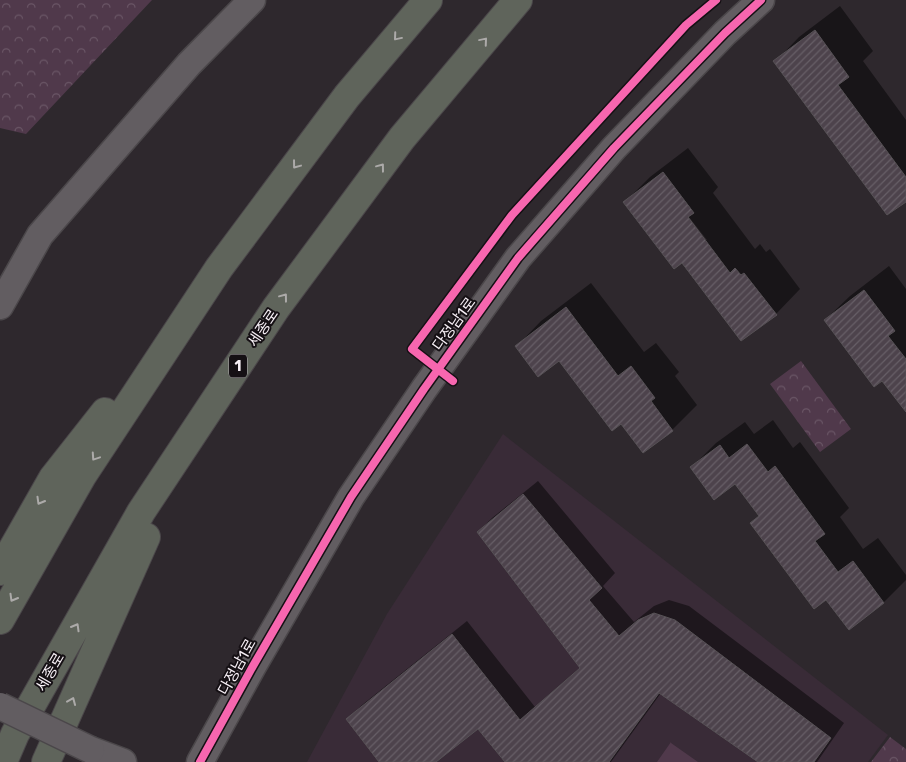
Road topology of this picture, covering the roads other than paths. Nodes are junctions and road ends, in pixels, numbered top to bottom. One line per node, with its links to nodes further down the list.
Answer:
1 (252, 0): 6 (street)
2 (428, 0): 5 (highway, one-way to 5)
3 (518, 0): 7 (highway, 세종로 / 1, one-way to 3)
4 (761, 0): 14 (street, 다정남1로)
5 (220, 268): 8 (highway, one-way to 8); 9 (highway, one-way to 9)
6 (0, 306)
7 (210, 408): 11 (highway, 세종로 / 1, one-way to 7); 12 (highway, one-way to 7)
8 (0, 571)
9 (0, 620)
10 (0, 706): 13 (street, bridge)
11 (4, 762)
12 (46, 762)
13 (123, 762)
14 (200, 762)

